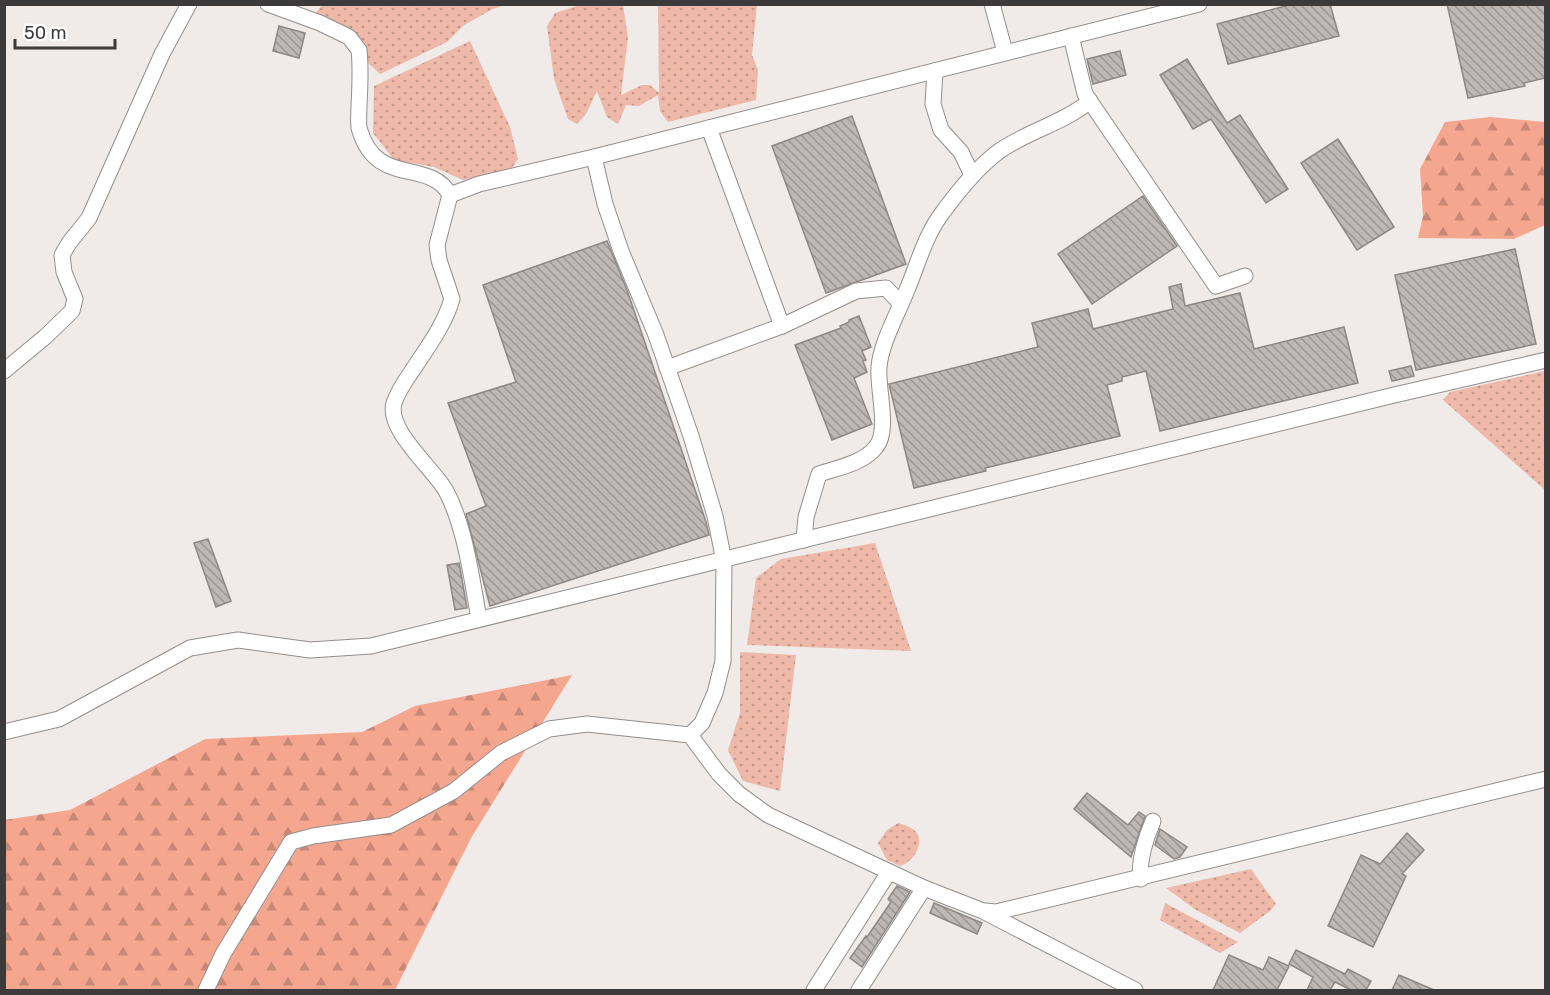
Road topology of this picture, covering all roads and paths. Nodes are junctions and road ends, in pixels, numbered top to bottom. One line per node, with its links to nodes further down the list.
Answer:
1 (189, 4): 18 (street)
2 (268, 4): 12 (street)
3 (993, 4): 6 (street)
4 (1199, 4): 5 (street)
5 (1071, 36): 6 (street); 8 (street)
6 (1005, 52): 7 (street)
7 (935, 70): 9 (street); 11 (street)
8 (1090, 101): 11 (street); 13 (street)
9 (709, 128): 10 (street); 15 (street)
10 (594, 157): 12 (street); 17 (street)
11 (972, 175): 14 (street)
12 (450, 195): 21 (street)
13 (1245, 276)
14 (901, 304): 15 (street); 19 (street)
15 (782, 326): 17 (street)
16 (1545, 360): 19 (street)
17 (667, 368): 20 (street)
18 (4, 371)
19 (804, 540): 20 (street)
20 (724, 561): 21 (street); 23 (street)
21 (478, 619): 22 (street)
22 (4, 732)
23 (690, 735): 26 (street); 31 (street)
24 (1545, 779): 27 (street)
25 (1153, 822): 27 (street)
26 (889, 872): 28 (street); 30 (street)
27 (1141, 879): 29 (street)
28 (924, 888): 29 (street); 32 (street)
29 (983, 911): 33 (street)
30 (820, 986)
31 (206, 990)
32 (859, 990)
33 (1135, 990)

